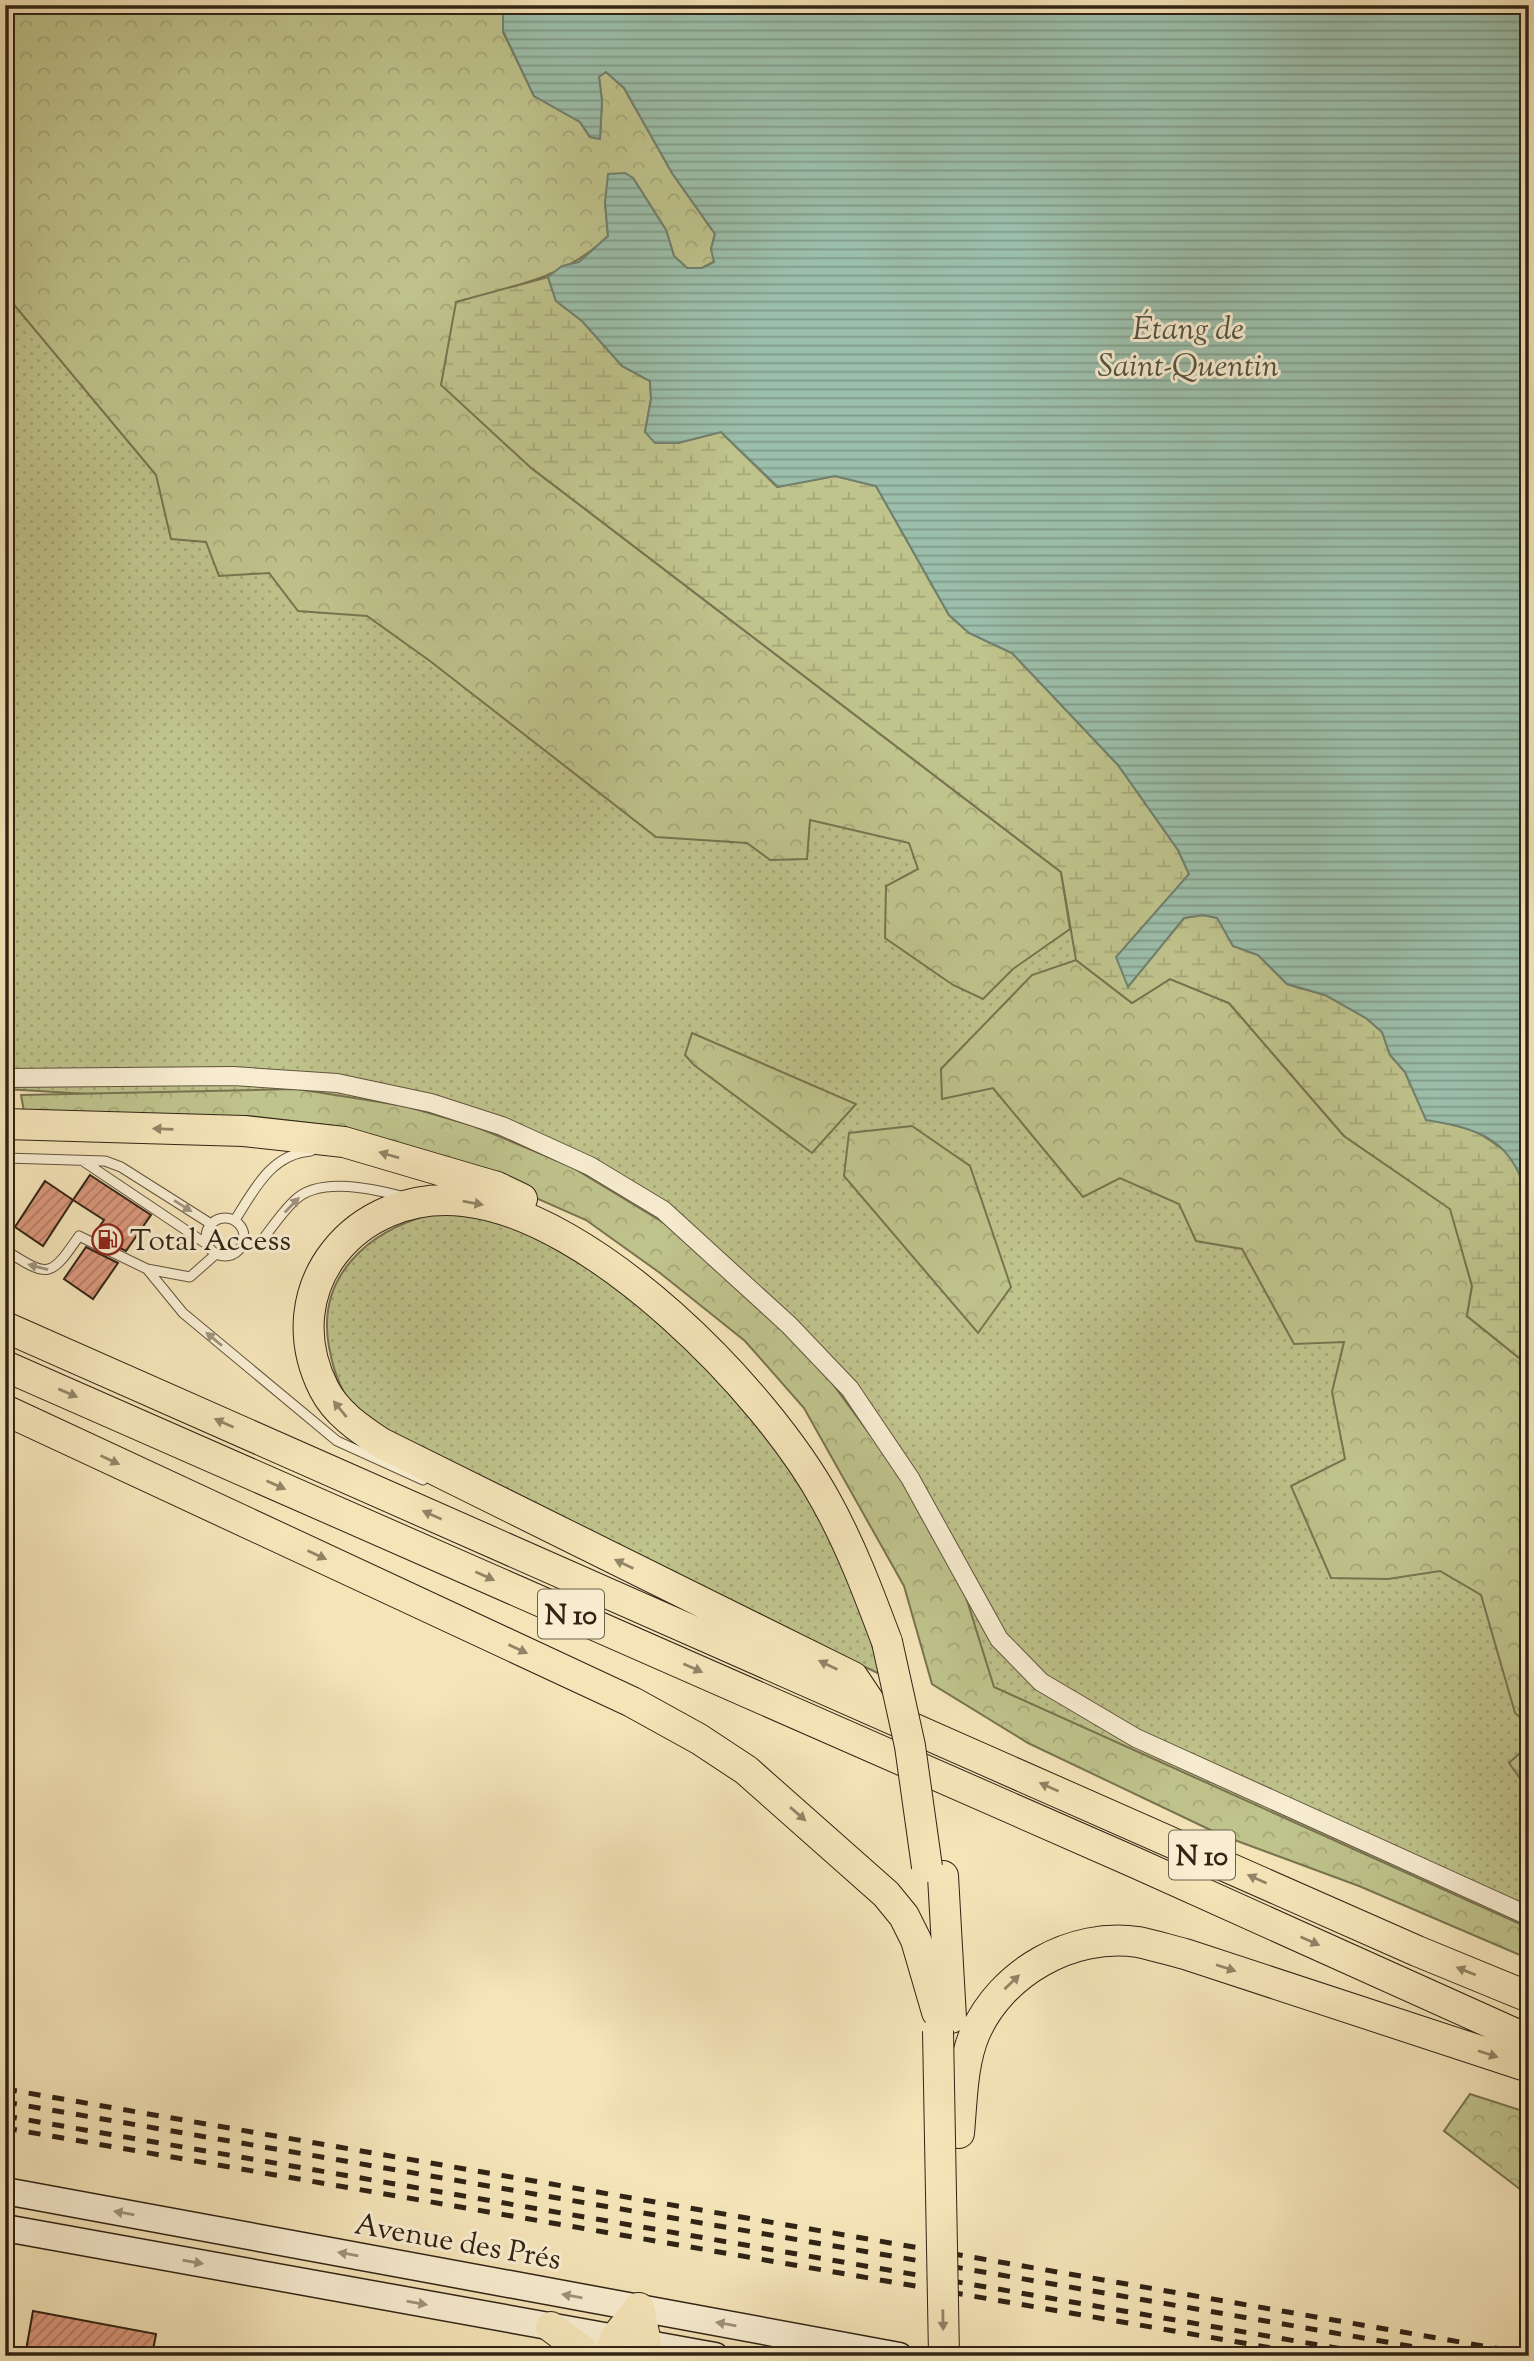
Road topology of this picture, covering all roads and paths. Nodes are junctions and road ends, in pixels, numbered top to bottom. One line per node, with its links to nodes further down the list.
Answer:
1 (5, 1077): 22 (street)
2 (5, 1124): 3 (main road, one-way to 2)
3 (332, 1149): 7 (lane); 20 (main road, one-way to 3)
4 (5, 1158): 5 (lane)
5 (82, 1160): 8 (lane, one-way to 8); 10 (lane)
6 (423, 1201): 9 (lane, one-way to 6); 19 (main road, one-way to 6); 20 (main road, one-way to 20)
7 (234, 1220): 8 (lane); 9 (lane)
8 (211, 1224): 10 (lane)
9 (242, 1244): 12 (lane)
10 (208, 1245): 12 (lane)
11 (5, 1250): 13 (lane, one-way to 11)
12 (216, 1254): 13 (lane)
13 (147, 1269): 17 (lane, one-way to 13)
14 (5, 1327): 21 (main road, N 10, one-way to 14)
15 (5, 1366): 25 (main road, N 10, one-way to 25)
16 (5, 1410): 24 (main road, one-way to 24)
17 (436, 1486)
18 (461, 1496): 19 (lane)
19 (525, 1515): 21 (main road, one-way to 19)
20 (898, 1647): 24 (main road, bridge)
21 (876, 1710): 23 (main road, N 10, one-way to 21)
22 (1529, 1916)
23 (1529, 1997)
24 (950, 2028): 26 (main road, one-way to 26); 36 (main road, one-way to 36, bridge); 37 (main road)
25 (1529, 2040)
26 (1529, 2067)
27 (5, 2191): 29 (main road, Avenue des Prés, one-way to 27)
28 (5, 2228): 30 (main road, one-way to 30)
29 (639, 2308): 31 (main road); 32 (main road); 35 (main road, Avenue des Prés, one-way to 29)
30 (551, 2327): 31 (main road); 33 (main road)
31 (612, 2347): 32 (main road)
32 (645, 2349): 34 (main road)
33 (585, 2356)
34 (715, 2356)
35 (899, 2356)
36 (944, 2356)
37 (964, 2356)

